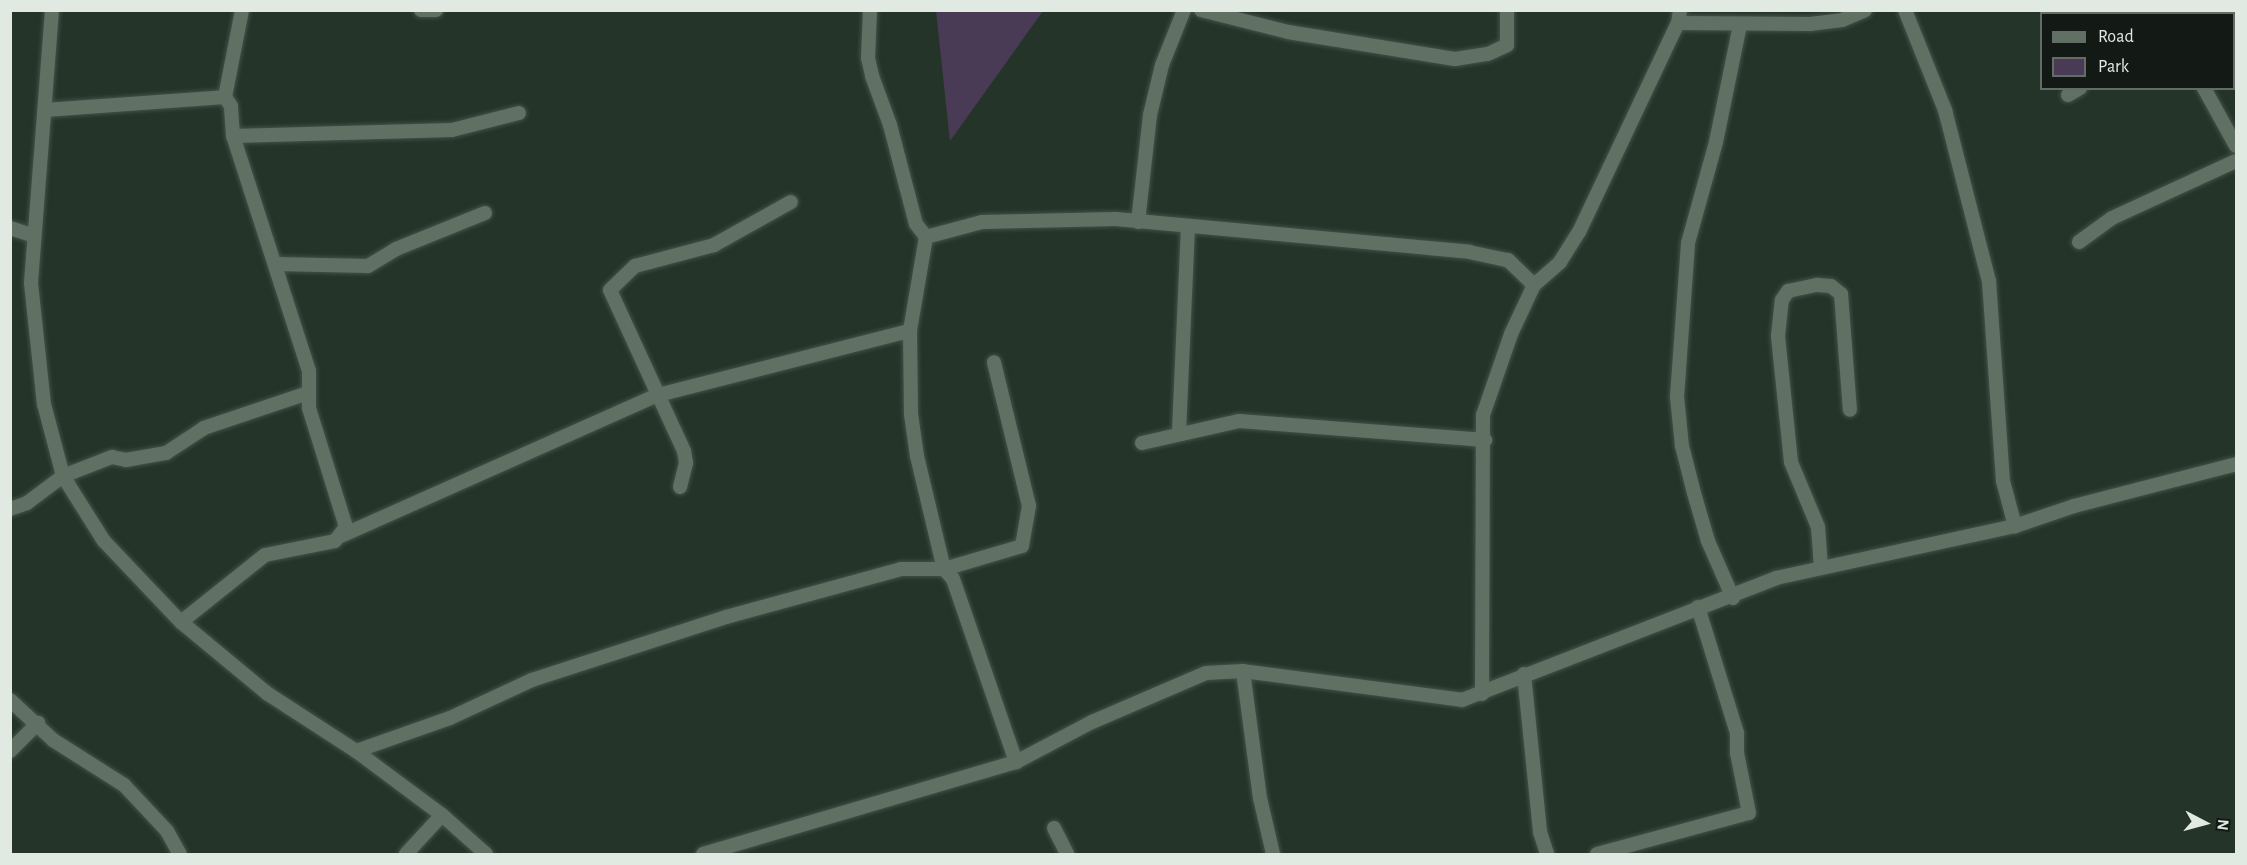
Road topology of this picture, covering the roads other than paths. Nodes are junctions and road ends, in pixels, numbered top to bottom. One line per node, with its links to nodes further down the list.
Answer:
1 (52, 10): 15 (street)
2 (242, 10): 14 (street)
3 (421, 10): 4 (street)
4 (436, 10)
5 (870, 10): 26 (street)
6 (1184, 10): 22 (street)
7 (1201, 10): 8 (street)
8 (1507, 10)
9 (1865, 10): 12 (street)
10 (1905, 10): 42 (street)
11 (1679, 17): 12 (street); 29 (street)
12 (1740, 26): 46 (street)
13 (2205, 90): 18 (street)
14 (225, 97): 15 (street); 17 (street)
15 (45, 110): 25 (street)
16 (519, 113): 17 (street)
17 (233, 136): 28 (street)
18 (2236, 146)
19 (2236, 161): 27 (street)
20 (791, 202): 33 (street)
21 (485, 213): 28 (street)
22 (1138, 222): 23 (street); 26 (street)
23 (1188, 226): 29 (street); 35 (street)
24 (10, 228): 25 (street)
25 (32, 235): 39 (street)
26 (926, 237): 30 (street)
27 (2079, 242)
28 (276, 264): 32 (street)
29 (1534, 285): 36 (street)
30 (910, 331): 33 (street); 45 (street)
31 (994, 362): 45 (street)
32 (308, 393): 39 (street); 43 (street)
33 (658, 395): 40 (street); 43 (street)
34 (1850, 410): 44 (street)
35 (1179, 432): 36 (street); 37 (street)
36 (1485, 440): 51 (street)
37 (1142, 443)
38 (2236, 464): 42 (street)
39 (63, 476): 41 (street); 48 (street)
40 (680, 487)
41 (10, 509)
42 (2015, 526): 44 (street)
43 (343, 535): 48 (street)
44 (1821, 567): 46 (street)
45 (944, 569): 55 (street); 56 (street)
46 (1733, 598): 47 (street)
47 (1698, 607): 50 (street); 66 (street)
48 (181, 622): 55 (street)
49 (1243, 671): 51 (street); 56 (street); 64 (street)
50 (1524, 674): 51 (street); 65 (street)
51 (1482, 694)
52 (10, 700): 53 (street)
53 (38, 723): 54 (street); 59 (street)
54 (10, 751)
55 (356, 751): 57 (street)
56 (1016, 762): 62 (street)
57 (442, 815): 60 (street); 61 (street)
58 (1054, 828): 63 (street)
59 (180, 855)
60 (406, 855)
61 (486, 855)
62 (703, 855)
63 (1067, 855)
64 (1273, 855)
65 (1547, 855)
66 (1597, 855)

